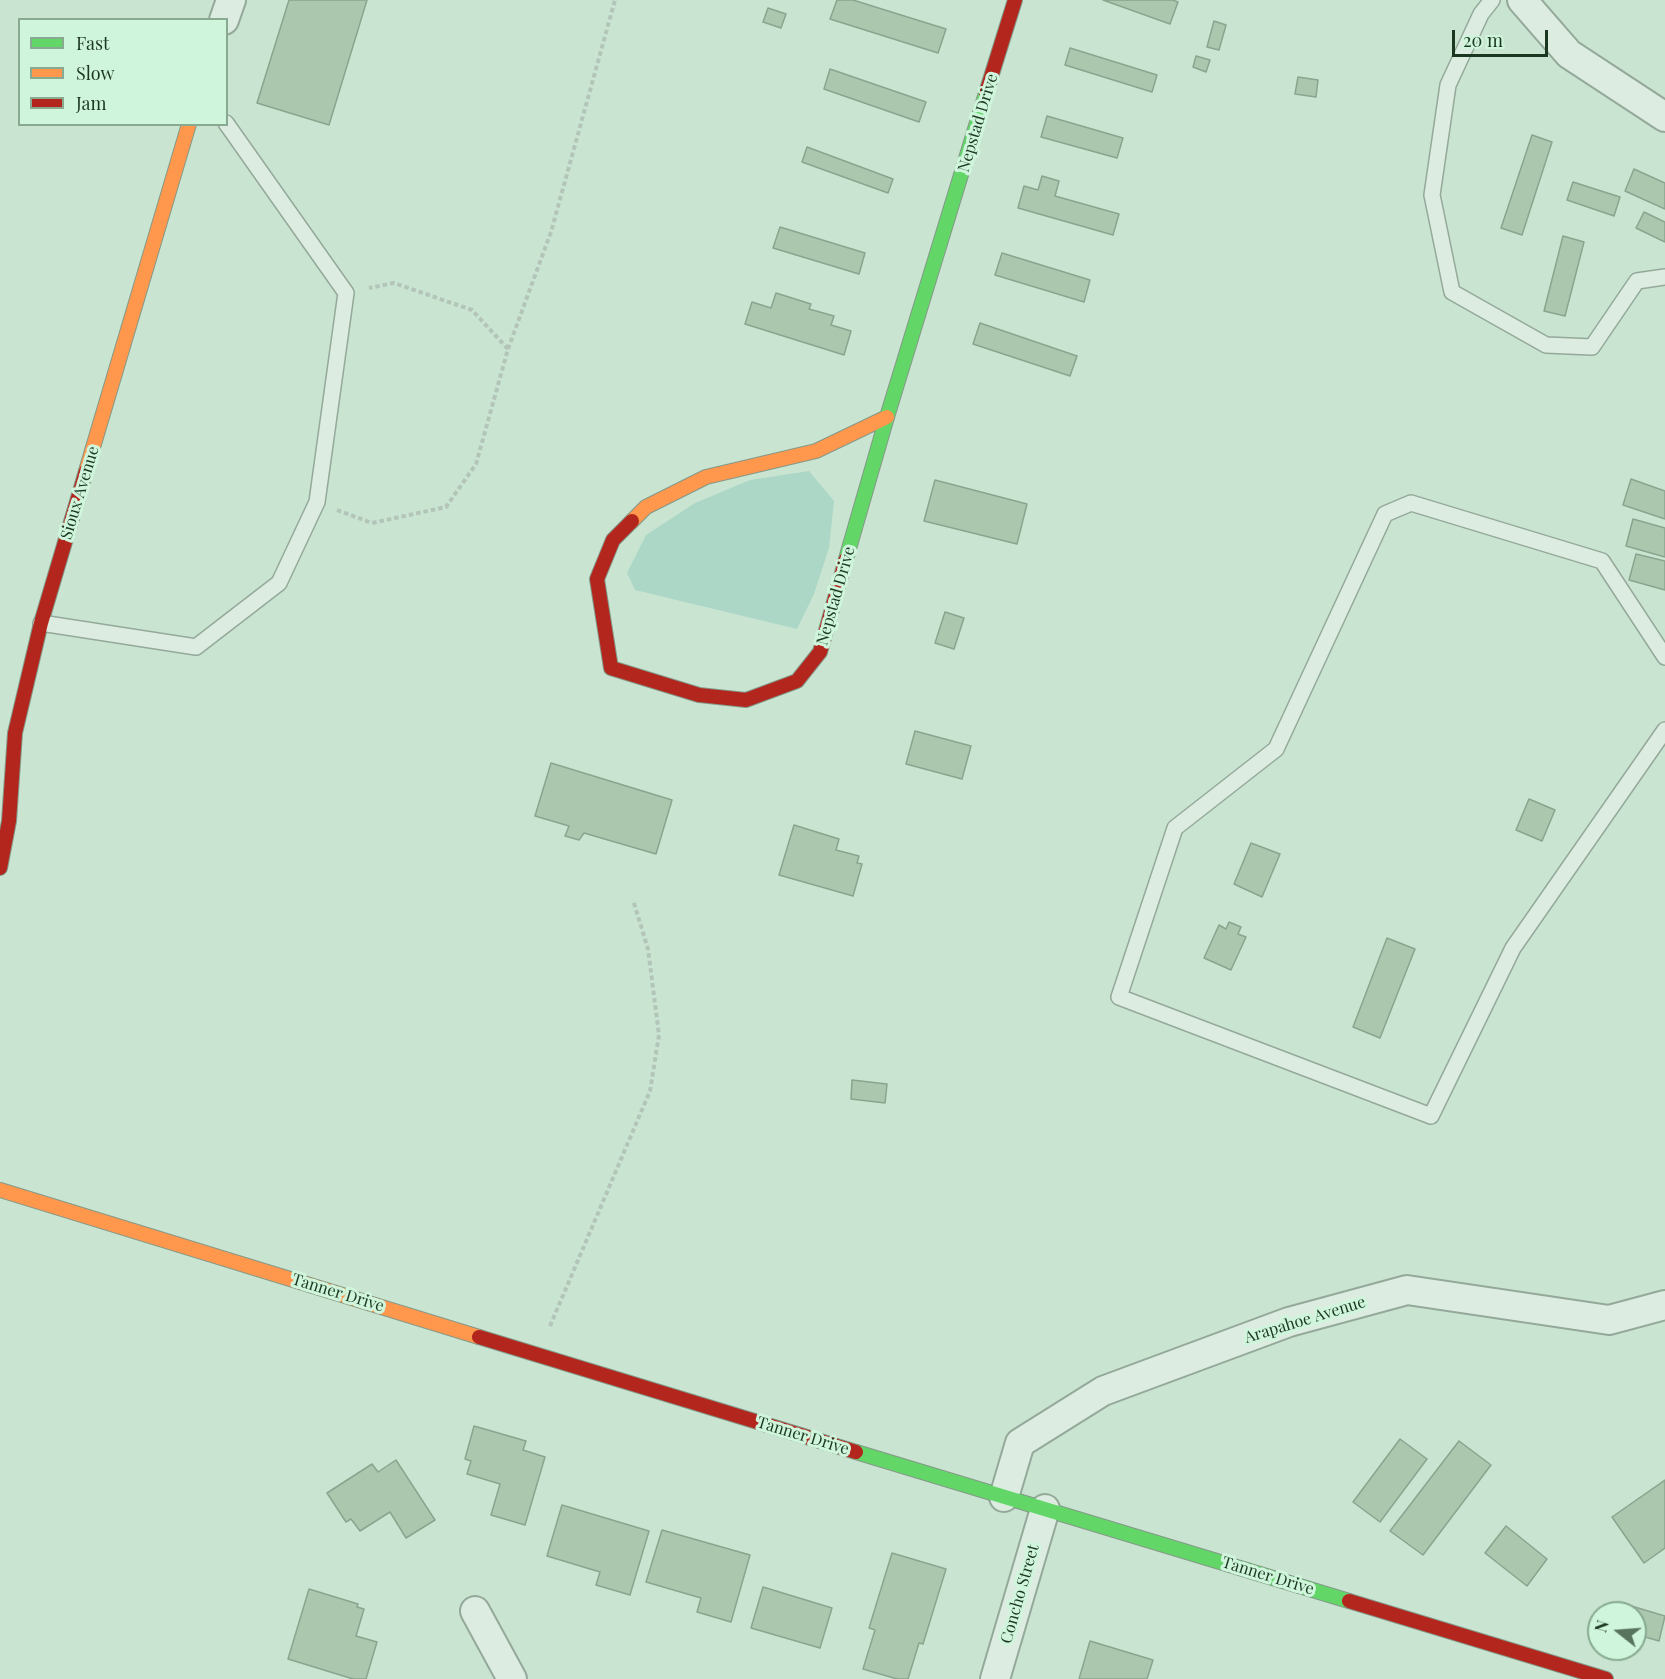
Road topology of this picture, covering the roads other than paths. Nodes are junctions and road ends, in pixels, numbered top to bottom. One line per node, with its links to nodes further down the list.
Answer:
1 (231, 0): 5 (street)
2 (1015, 0): 10 (street, Nepstad Drive)
3 (1492, 0): 9 (lane)
4 (1522, 0): 6 (street)
5 (225, 18)
6 (1665, 117)
7 (188, 126): 11 (street, Sioux Avenue)
8 (228, 126): 11 (lane)
9 (1665, 277)
10 (887, 417): 10 (street, Nepstad Drive)
11 (41, 623): 14 (street, Sioux Avenue)
12 (1665, 657): 13 (lane)
13 (1665, 730)
14 (0, 868)
15 (0, 1190): 17 (street, Tanner Drive)
16 (1665, 1305): 17 (street, Arapahoe Avenue)
17 (1004, 1497): 18 (street, Tanner Drive)
18 (1045, 1509): 21 (street, Concho Street); 22 (street, Tanner Drive)
19 (475, 1611): 20 (street)
20 (512, 1679)
21 (995, 1679)
22 (1606, 1679)

